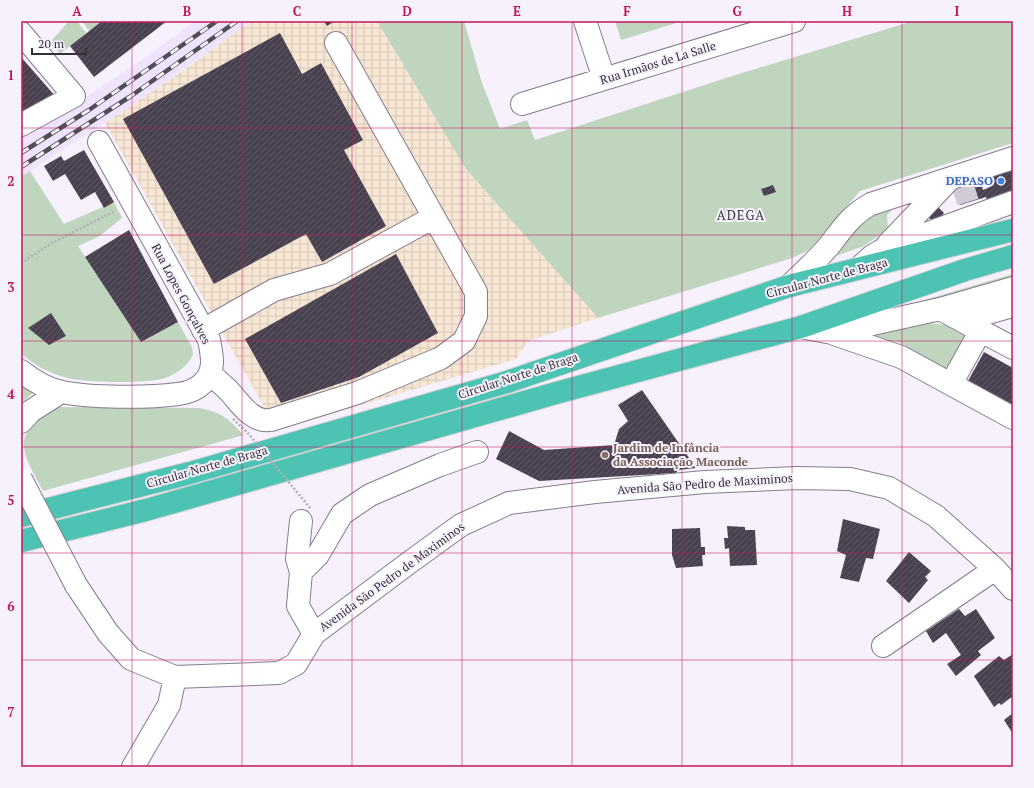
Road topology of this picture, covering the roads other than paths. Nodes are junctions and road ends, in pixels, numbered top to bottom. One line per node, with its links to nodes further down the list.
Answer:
1 (585, 21): 5 (street)
2 (794, 21): 5 (street, Rua Irmãos de La Salle)
3 (21, 33): 7 (street)
4 (336, 43): 12 (street)
5 (604, 79): 6 (street, Rua Irmãos de La Salle)
6 (522, 104)
7 (21, 125)
8 (99, 142): 23 (street, Rua Lopes Gonçalves)
9 (1013, 158): 10 (street)
10 (968, 191): 11 (street); 14 (street); 14 (street); 17 (street)
11 (1013, 202)
12 (434, 217): 23 (street); 27 (street)
13 (1013, 230): 16 (highway, Circular Norte de Braga)
14 (884, 249): 16 (street)
15 (1013, 256): 22 (highway, Circular Norte de Braga)
16 (860, 267): 17 (highway, Circular Norte de Braga)
17 (789, 286): 35 (highway, Circular Norte de Braga)
18 (1013, 288): 20 (street)
19 (1013, 306): 21 (street)
20 (940, 309): 21 (street); 24 (street)
21 (971, 325): 25 (street); 28 (street)
22 (802, 327): 24 (street); 36 (highway, Circular Norte de Braga)
23 (203, 330): 27 (street, Rua Lopes Gonçalves)
24 (832, 333): 28 (street)
25 (1012, 347)
26 (21, 371): 29 (street)
27 (210, 374): 29 (street)
28 (951, 384): 30 (street)
29 (61, 392): 31 (street)
30 (1013, 418)
31 (21, 422)
32 (477, 452): 38 (street)
33 (21, 479): 42 (street, Avenida São Pedro de Maximinos, bridge)
34 (306, 515): 38 (street)
35 (21, 516)
36 (21, 541)
37 (995, 569): 39 (street, Avenida São Pedro de Maximinos); 40 (street, Avenida São Pedro de Maximinos); 41 (street)
38 (301, 572): 40 (street)
39 (1013, 589)
40 (314, 634): 42 (street, Avenida São Pedro de Maximinos)
41 (883, 646)
42 (175, 677): 43 (street)
43 (133, 767)

